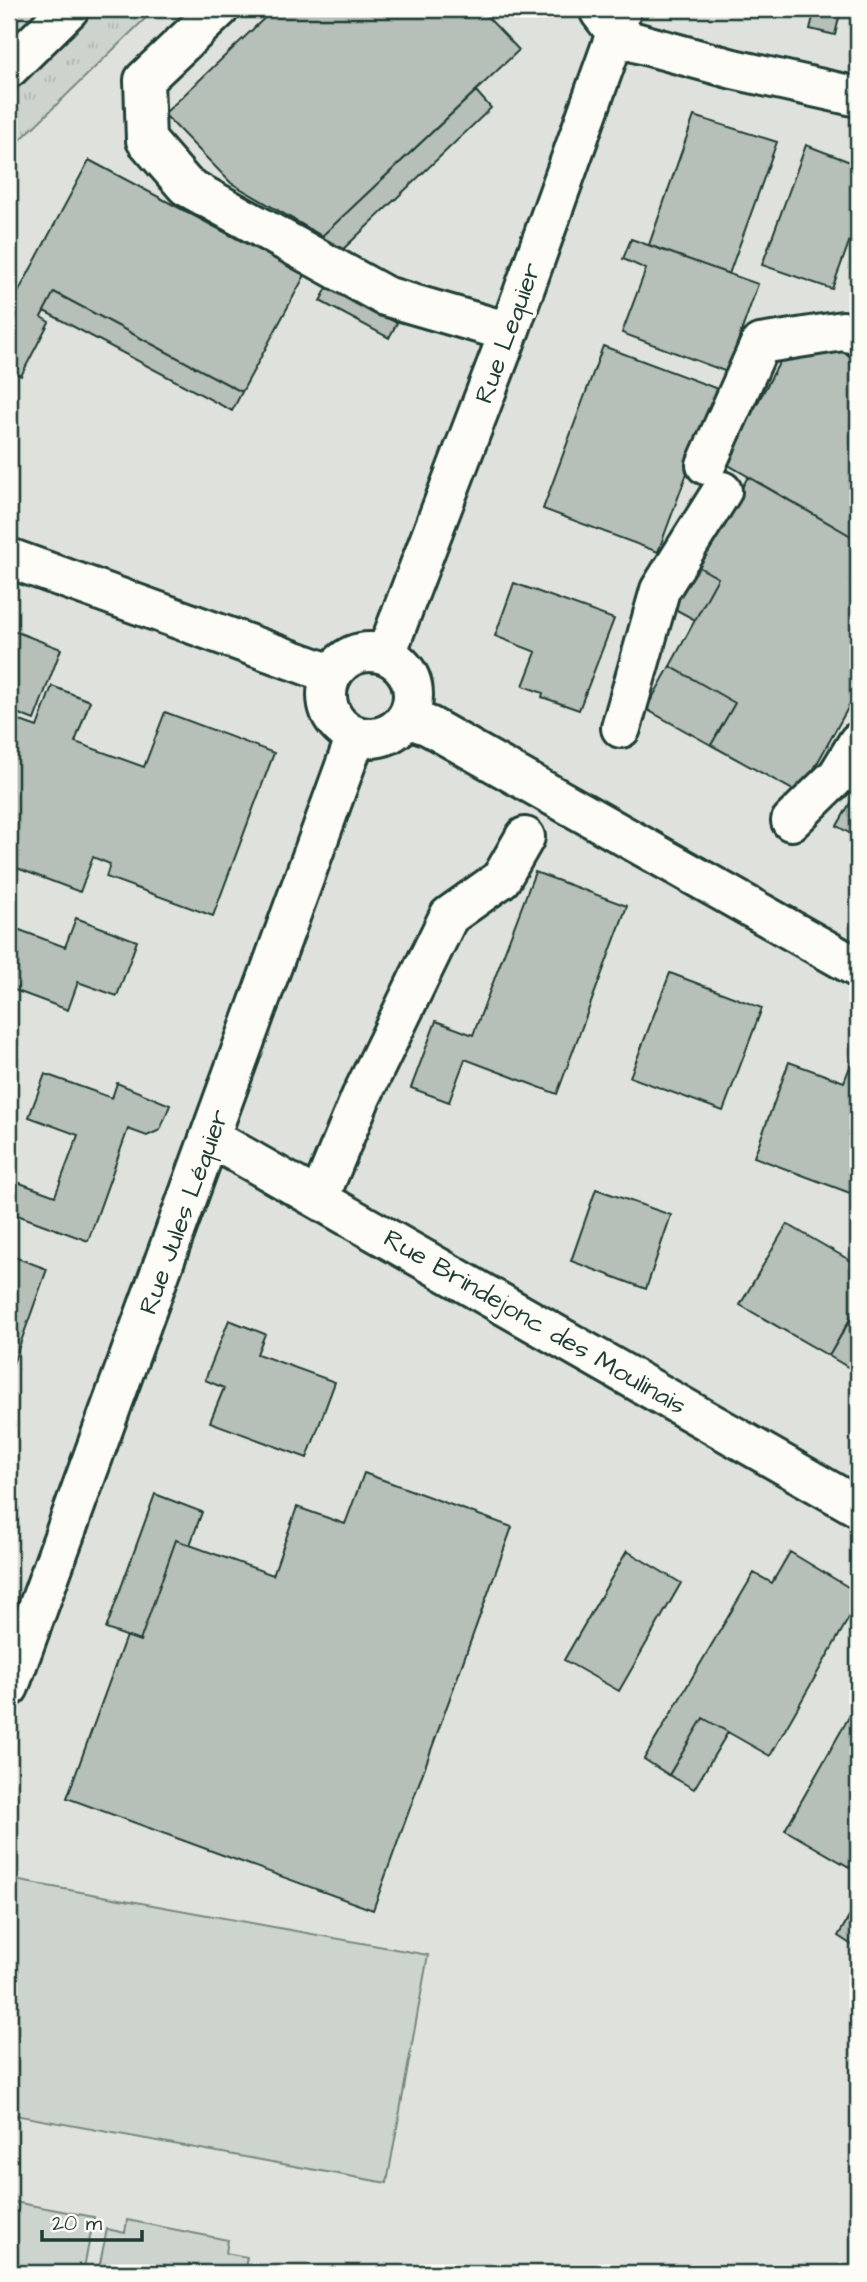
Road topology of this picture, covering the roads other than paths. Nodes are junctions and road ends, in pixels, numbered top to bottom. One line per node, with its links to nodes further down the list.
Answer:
1 (69, 9): 4 (street)
2 (219, 9): 6 (street)
3 (612, 17): 5 (street); 6 (street, Rue Lequier)
4 (9, 68)
5 (858, 97)
6 (509, 332): 10 (street, Rue Lequier)
7 (858, 334): 9 (street)
8 (9, 558): 11 (street)
9 (680, 623)
10 (386, 654): 11 (street); 12 (street)
11 (331, 674): 13 (street)
12 (407, 718): 13 (street); 17 (street)
13 (356, 736): 18 (street, Rue Jules Léquier)
14 (858, 742): 15 (street)
15 (791, 821)
16 (525, 837): 19 (street)
17 (858, 968)
18 (211, 1138): 19 (street, Rue Brindejonc des Moulinais); 21 (street, Rue Jules Léquier)
19 (319, 1198): 20 (street, Rue Brindejonc des Moulinais)
20 (858, 1507)
21 (9, 1686)

